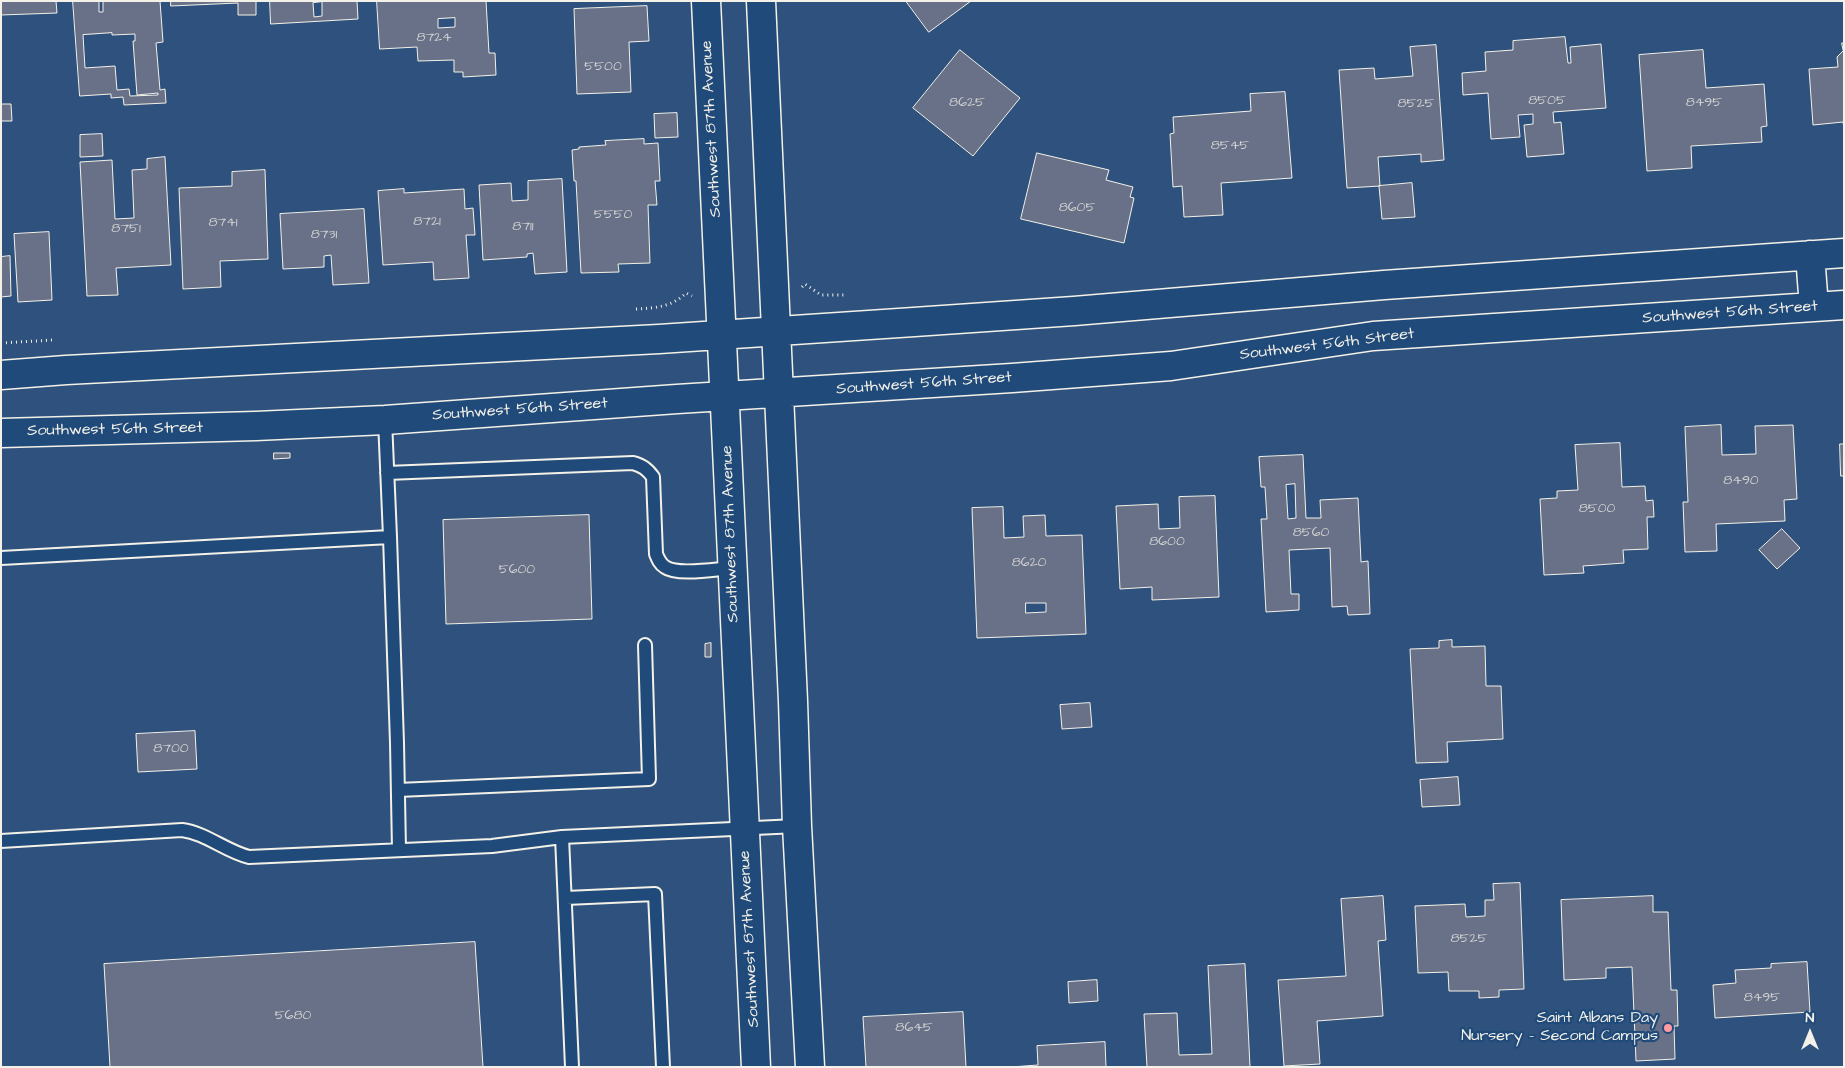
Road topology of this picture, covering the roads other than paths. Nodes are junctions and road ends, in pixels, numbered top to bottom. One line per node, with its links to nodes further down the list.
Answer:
1 (706, 1): 8 (main road, Southwest 87th Avenue)
2 (761, 1): 7 (main road)
3 (1844, 253): 4 (main road)
4 (1810, 256): 6 (main road); 7 (main road)
5 (1844, 305): 6 (main road, Southwest 56th Street)
6 (1814, 307): 10 (main road, Southwest 56th Street)
7 (776, 331): 8 (main road); 10 (main road)
8 (722, 334): 9 (main road); 11 (main road, Southwest 87th Avenue)
9 (1, 375)
10 (779, 393): 11 (main road, Southwest 56th Street); 20 (main road)
11 (726, 397): 12 (main road, Southwest 56th Street); 17 (main road, Southwest 87th Avenue)
12 (385, 420): 13 (main road, Southwest 56th Street); 14 (lane)
13 (1, 433)
14 (387, 473): 15 (lane); 17 (lane)
15 (390, 538): 16 (lane); 19 (lane)
16 (1, 558)
17 (732, 568): 21 (main road, Southwest 87th Avenue)
18 (645, 645): 19 (lane)
19 (398, 790): 24 (lane)
20 (797, 826): 21 (lane); 29 (main road)
21 (744, 829): 22 (lane); 28 (main road, Southwest 87th Avenue)
22 (562, 837): 24 (lane); 25 (lane)
23 (1, 841): 24 (lane)
24 (399, 850)
25 (566, 898): 26 (lane); 27 (lane)
26 (572, 1067)
27 (663, 1067)
28 (756, 1067)
29 (810, 1067)

